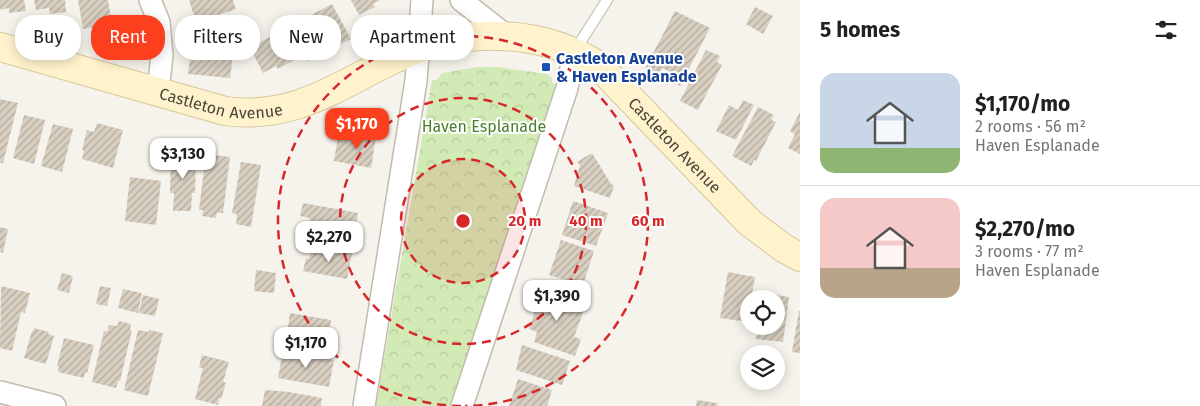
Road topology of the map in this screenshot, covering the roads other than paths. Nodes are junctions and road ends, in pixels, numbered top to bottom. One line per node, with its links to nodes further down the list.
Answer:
1 (150, 0): 12 (street)
2 (422, 0): 5 (street)
3 (461, 0): 6 (street)
4 (607, 0): 9 (lane)
5 (421, 15)
6 (508, 37): 7 (street, Castleton Avenue); 9 (street, Castleton Avenue)
7 (474, 38)
8 (0, 47): 12 (street, Castleton Avenue)
9 (574, 53): 13 (street, Castleton Avenue); 17 (street)
10 (394, 60): 12 (street, Castleton Avenue)
11 (417, 60): 16 (street)
12 (158, 92)
13 (800, 257)
14 (0, 392): 15 (street)
15 (55, 406)
16 (364, 406)
17 (462, 406)

